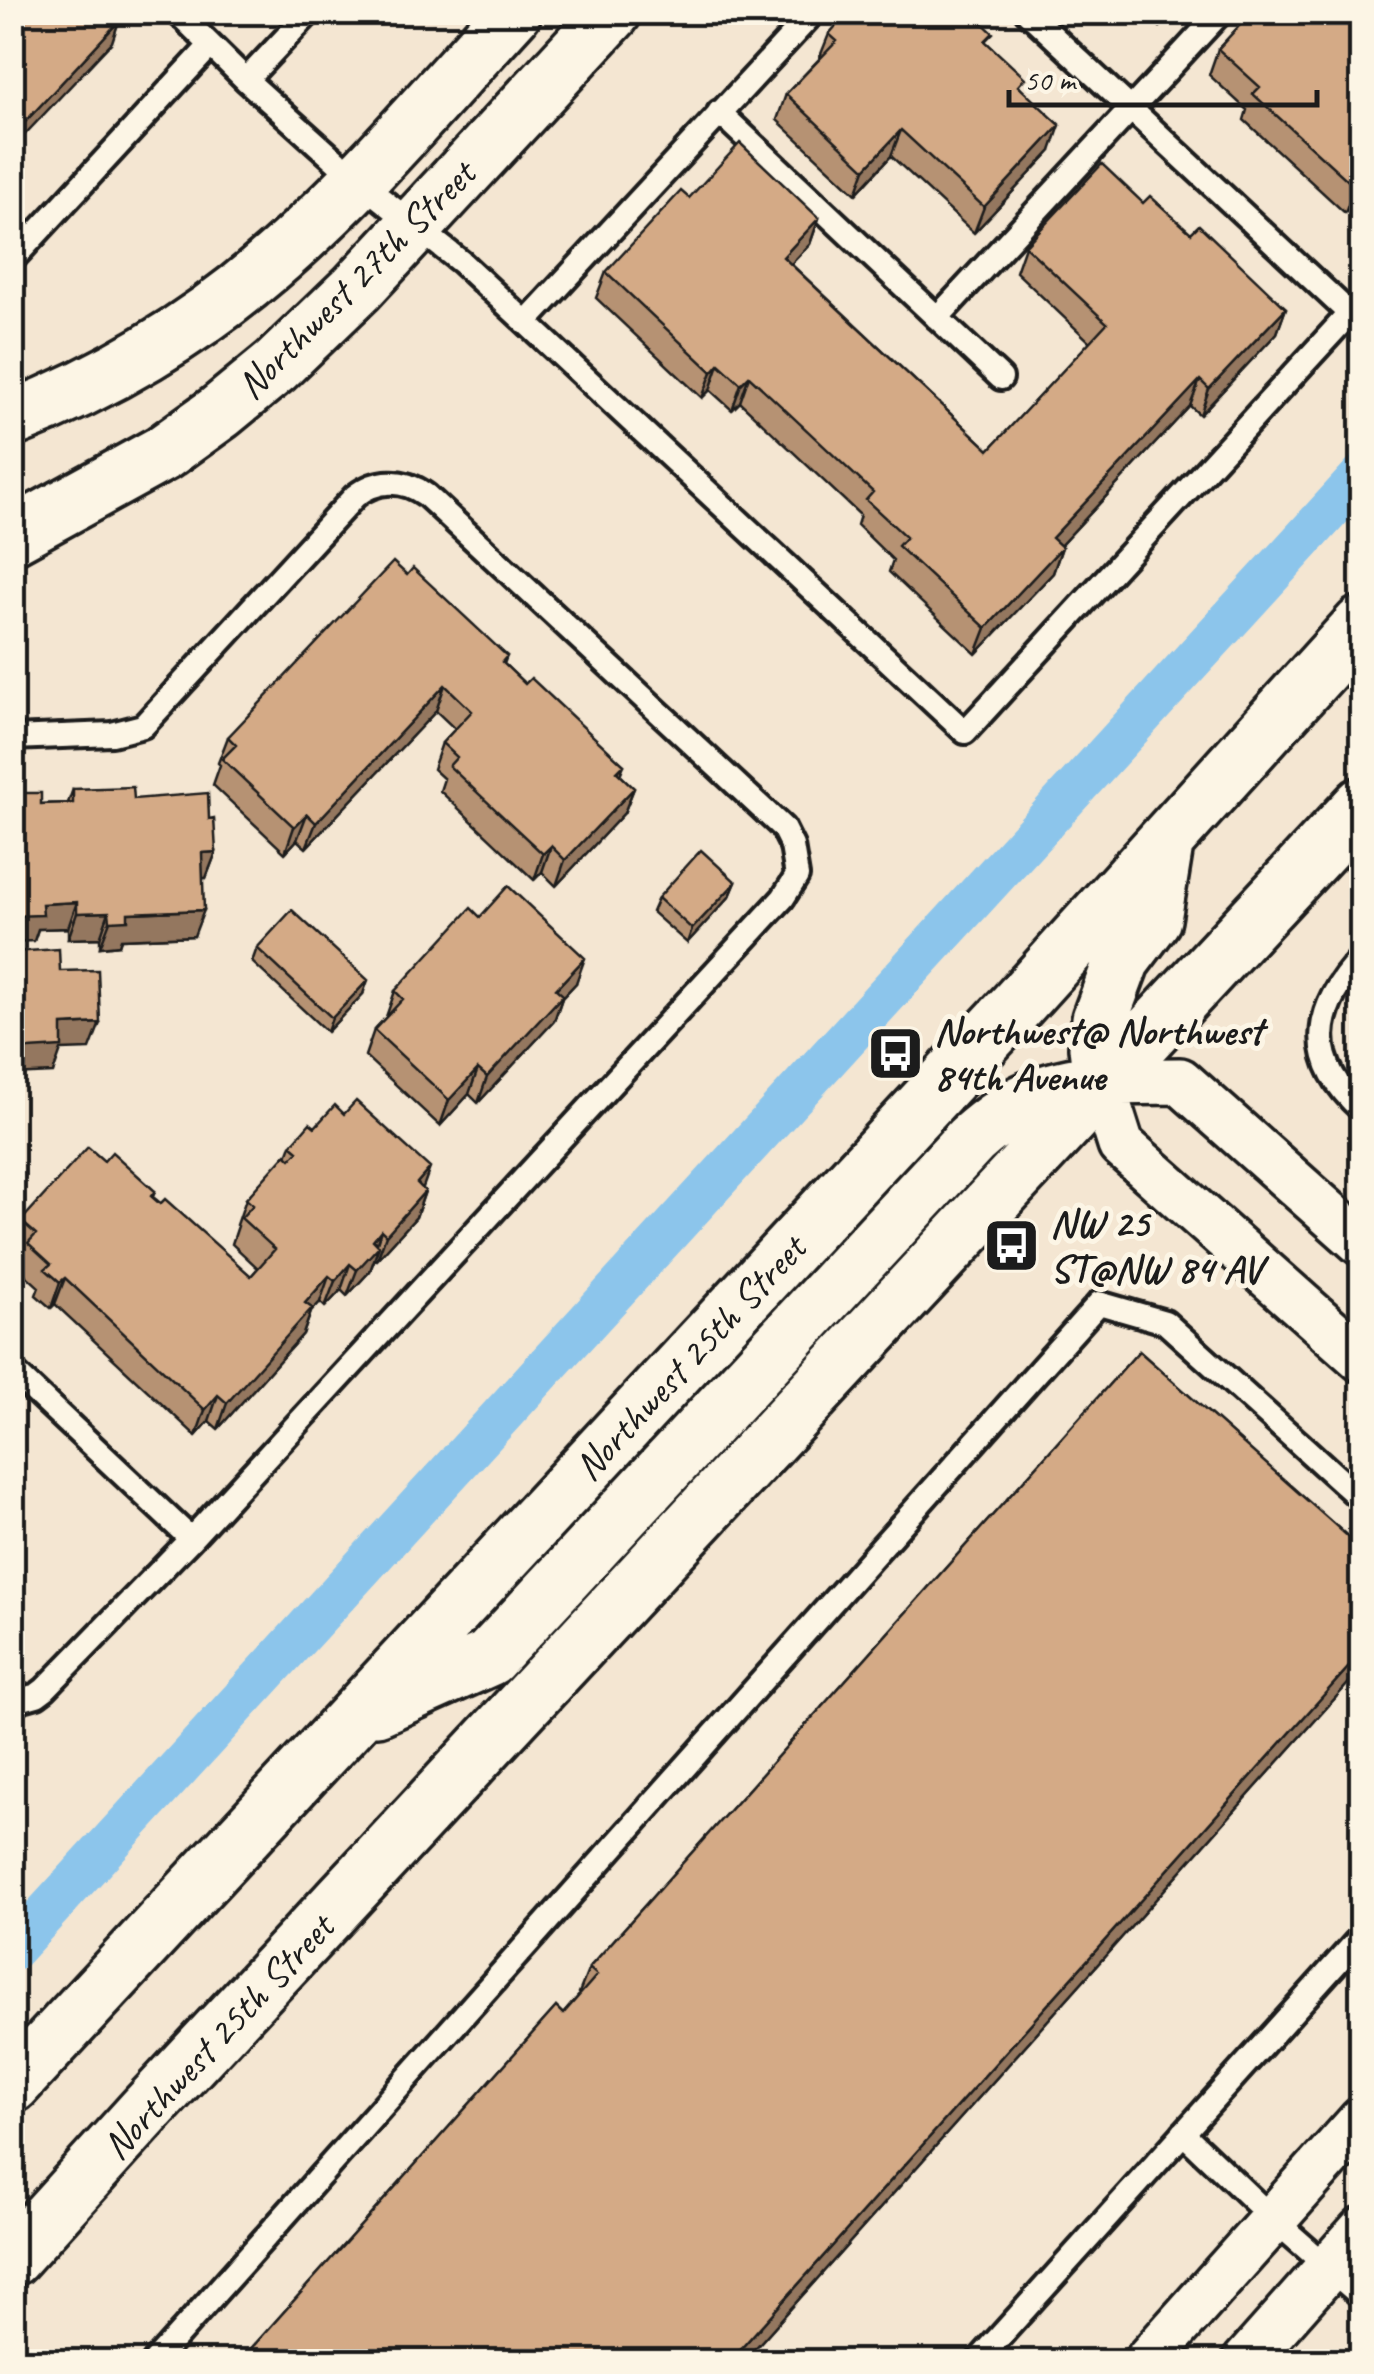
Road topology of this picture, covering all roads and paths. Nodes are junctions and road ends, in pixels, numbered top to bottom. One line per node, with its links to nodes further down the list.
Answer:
1 (176, 12): 8 (lane)
2 (310, 12): 9 (lane)
3 (513, 12): 12 (main road, Northwest 27th Street)
4 (613, 12): 13 (main road, Northwest 27th Street)
5 (814, 12): 11 (lane)
6 (1026, 12): 10 (lane)
7 (1221, 12): 10 (lane)
8 (210, 46): 9 (lane); 14 (lane)
9 (246, 80): 12 (lane)
10 (1131, 110): 15 (lane); 16 (lane)
11 (719, 112): 16 (lane); 17 (lane)
12 (357, 180): 13 (lane); 19 (main road, Northwest 27th Street)
13 (414, 227): 17 (lane); 20 (main road, Northwest 27th Street)
14 (12, 260)
15 (1355, 306): 17 (lane)
16 (937, 318): 18 (lane)
17 (526, 322)
18 (1001, 378)
19 (12, 419)
20 (12, 536)
21 (1362, 624): 24 (main road, Northwest 25th Street)
22 (12, 738): 32 (lane)
23 (1362, 805): 26 (main road, Northwest 25th Street)
24 (1165, 845): 26 (main road); 34 (main road, Northwest 25th Street)
25 (1362, 957): 27 (lane)
26 (1101, 1082): 28 (street); 29 (street); 34 (main road); 41 (main road, Northwest 25th Street)
27 (1362, 1110)
28 (1362, 1243)
29 (1362, 1359)
30 (16, 1380): 32 (lane)
31 (1362, 1500): 43 (lane)
32 (191, 1539): 33 (lane)
33 (12, 1702)
34 (352, 1719): 36 (main road, Northwest 25th Street)
35 (1362, 1936): 38 (lane)
36 (12, 2085)
37 (1362, 2120): 39 (street)
38 (1183, 2133): 39 (lane); 44 (lane)
39 (1273, 2219): 42 (lane); 45 (street)
40 (1362, 2230): 42 (street)
41 (12, 2258)
42 (1345, 2282): 46 (street)
43 (154, 2362)
44 (977, 2362)
45 (1146, 2362)
46 (1245, 2362)

